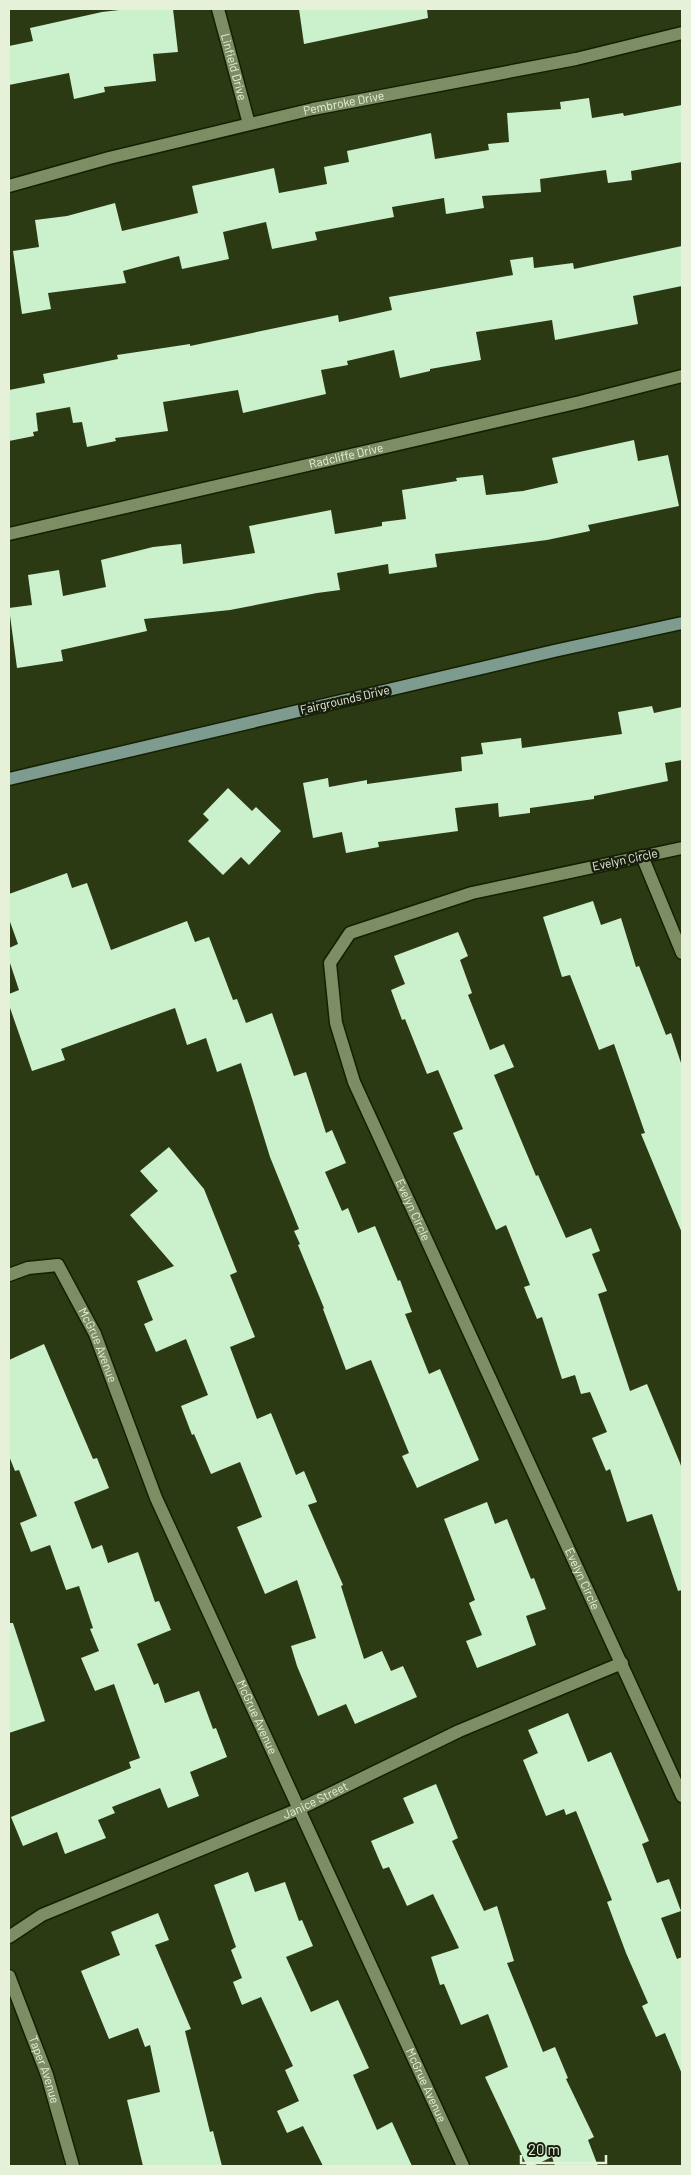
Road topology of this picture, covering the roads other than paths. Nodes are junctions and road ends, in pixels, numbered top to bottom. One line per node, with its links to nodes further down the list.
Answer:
1 (218, 9): 3 (street, Linfield Drive)
2 (682, 33): 3 (street, Pembroke Drive)
3 (248, 124): 4 (street, Pembroke Drive)
4 (9, 186)
5 (682, 376): 6 (street, Radcliffe Drive)
6 (9, 534)
7 (682, 623): 8 (main road, Fairgrounds Drive)
8 (9, 779)
9 (682, 848): 10 (street, Evelyn Circle)
10 (642, 856): 11 (street); 13 (street, Evelyn Circle)
11 (682, 953)
12 (9, 1275): 15 (street, McGrue Avenue)
13 (622, 1663): 14 (street, Evelyn Circle); 15 (street, Janice Street)
14 (682, 1796)
15 (299, 1809): 16 (street, Janice Street); 19 (street, McGrue Avenue)
16 (9, 1937)
17 (9, 1976): 18 (street, Taper Avenue)
18 (73, 2166)
19 (463, 2166)

